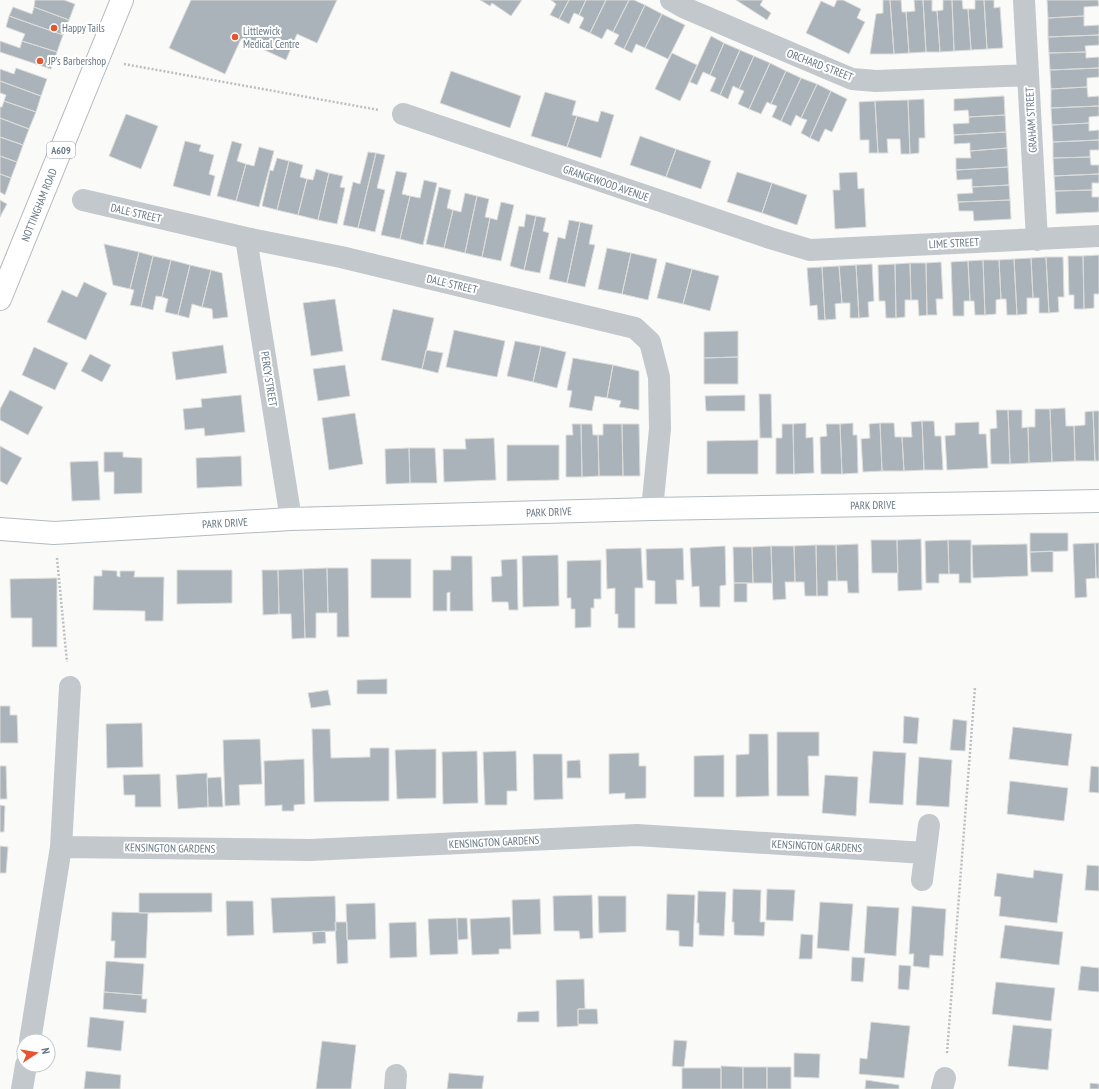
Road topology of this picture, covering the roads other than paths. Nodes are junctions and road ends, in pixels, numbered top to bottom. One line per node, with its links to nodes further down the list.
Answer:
1 (122, 0): 11 (street, NOTTINGHAM ROAD / A609)
2 (1024, 0): 4 (street, GRAHAM STREET)
3 (682, 3): 4 (street, ORCHARD STREET)
4 (1028, 75): 9 (street, GRAHAM STREET)
5 (403, 114): 10 (street, GRANGEWOOD AVENUE)
6 (83, 200): 8 (street, DALE STREET)
7 (1099, 236): 9 (street, LIME STREET)
8 (246, 238): 13 (street, DALE STREET); 14 (street, PERCY STREET)
9 (1037, 240): 10 (street, LIME STREET)
10 (810, 250)
11 (0, 299)
12 (1099, 501): 13 (street, PARK DRIVE)
13 (652, 509): 14 (street, PARK DRIVE)
14 (291, 519): 15 (street, PARK DRIVE)
15 (0, 529)
16 (70, 687): 18 (street)
17 (929, 825): 19 (street)
18 (62, 847): 19 (street, KENSINGTON GARDENS); 21 (street)
19 (925, 853): 20 (street)
20 (922, 880)
21 (31, 1033)
22 (25, 1073): 23 (street)
23 (22, 1089)

